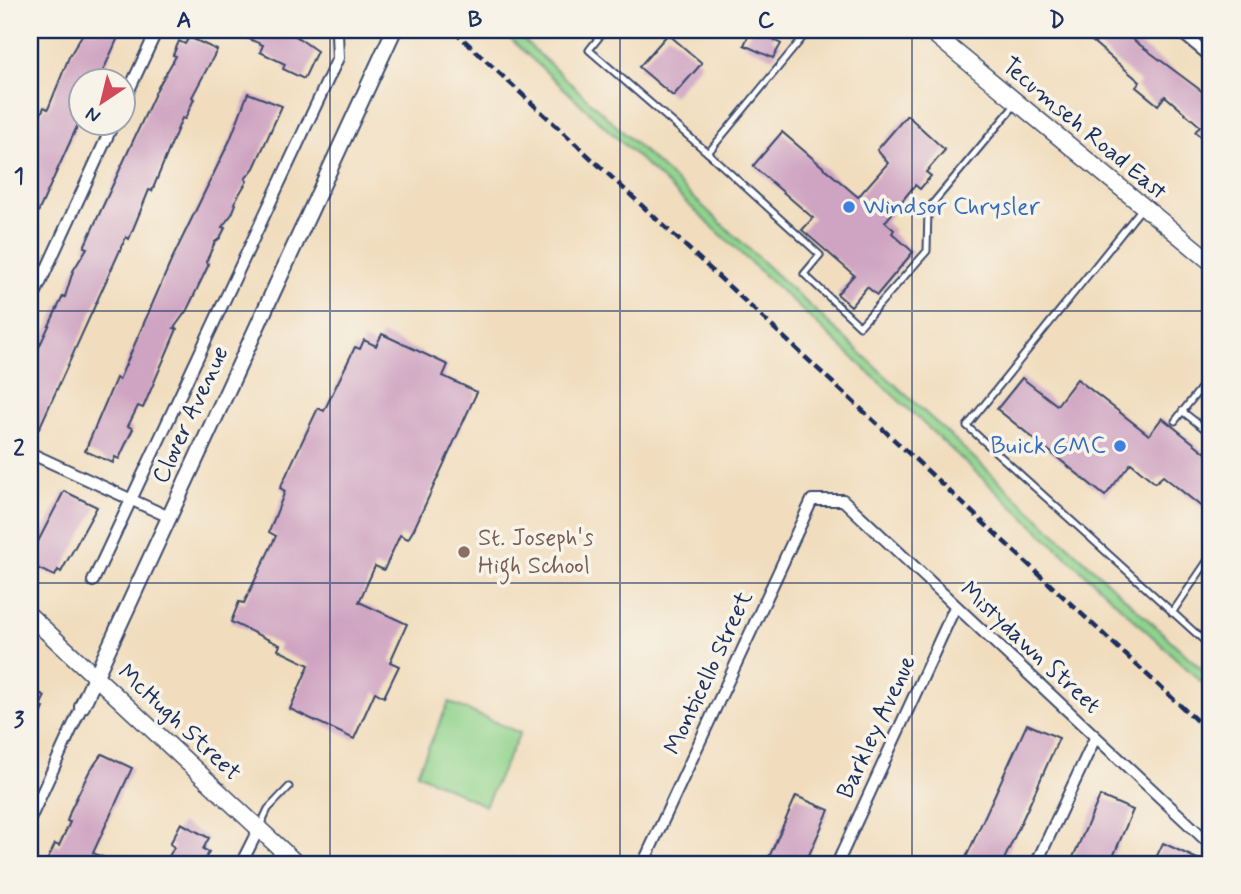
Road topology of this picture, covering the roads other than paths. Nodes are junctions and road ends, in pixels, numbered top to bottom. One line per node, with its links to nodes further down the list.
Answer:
1 (158, 30): 9 (street)
2 (333, 30): 21 (street, Clover Avenue)
3 (394, 30): 23 (street, Clover Avenue)
4 (605, 30): 12 (lane)
5 (809, 30): 12 (lane)
6 (929, 30): 10 (main road, Tecumseh Road East)
7 (1178, 30): 8 (street)
8 (1211, 58)
9 (136, 76)
10 (1017, 103): 12 (lane); 13 (main road, Tecumseh Road East)
11 (108, 136): 15 (street)
12 (708, 153)
13 (1143, 207): 14 (main road, Tecumseh Road East); 27 (lane)
14 (1211, 262)
15 (30, 305)
16 (1211, 375): 17 (lane)
17 (1182, 411): 18 (lane); 19 (lane)
18 (1175, 421)
19 (1211, 434)
20 (30, 453): 21 (street)
21 (130, 500): 23 (street); 25 (street, Clover Avenue)
22 (812, 500): 26 (street, Mistydawn Street); 39 (street, Monticello Street)
23 (169, 517): 30 (street, Clover Avenue)
24 (1211, 525): 27 (lane)
25 (93, 581)
26 (955, 607): 32 (street, Mistydawn Street); 40 (street, Barkley Avenue)
27 (1171, 613): 29 (lane)
28 (30, 616): 30 (main road, McHugh Street)
29 (1211, 647)
30 (96, 677): 31 (street, Clover Avenue); 35 (main road, McHugh Street)
31 (82, 706): 34 (street, Clover Avenue)
32 (1096, 738): 36 (street, Mistydawn Street); 41 (street)
33 (289, 787): 35 (lane)
34 (30, 819)
35 (259, 828): 37 (street); 38 (main road, McHugh Street)
36 (1211, 845)
37 (241, 864)
38 (297, 864)
39 (643, 864)
40 (837, 864)
41 (1037, 864)

